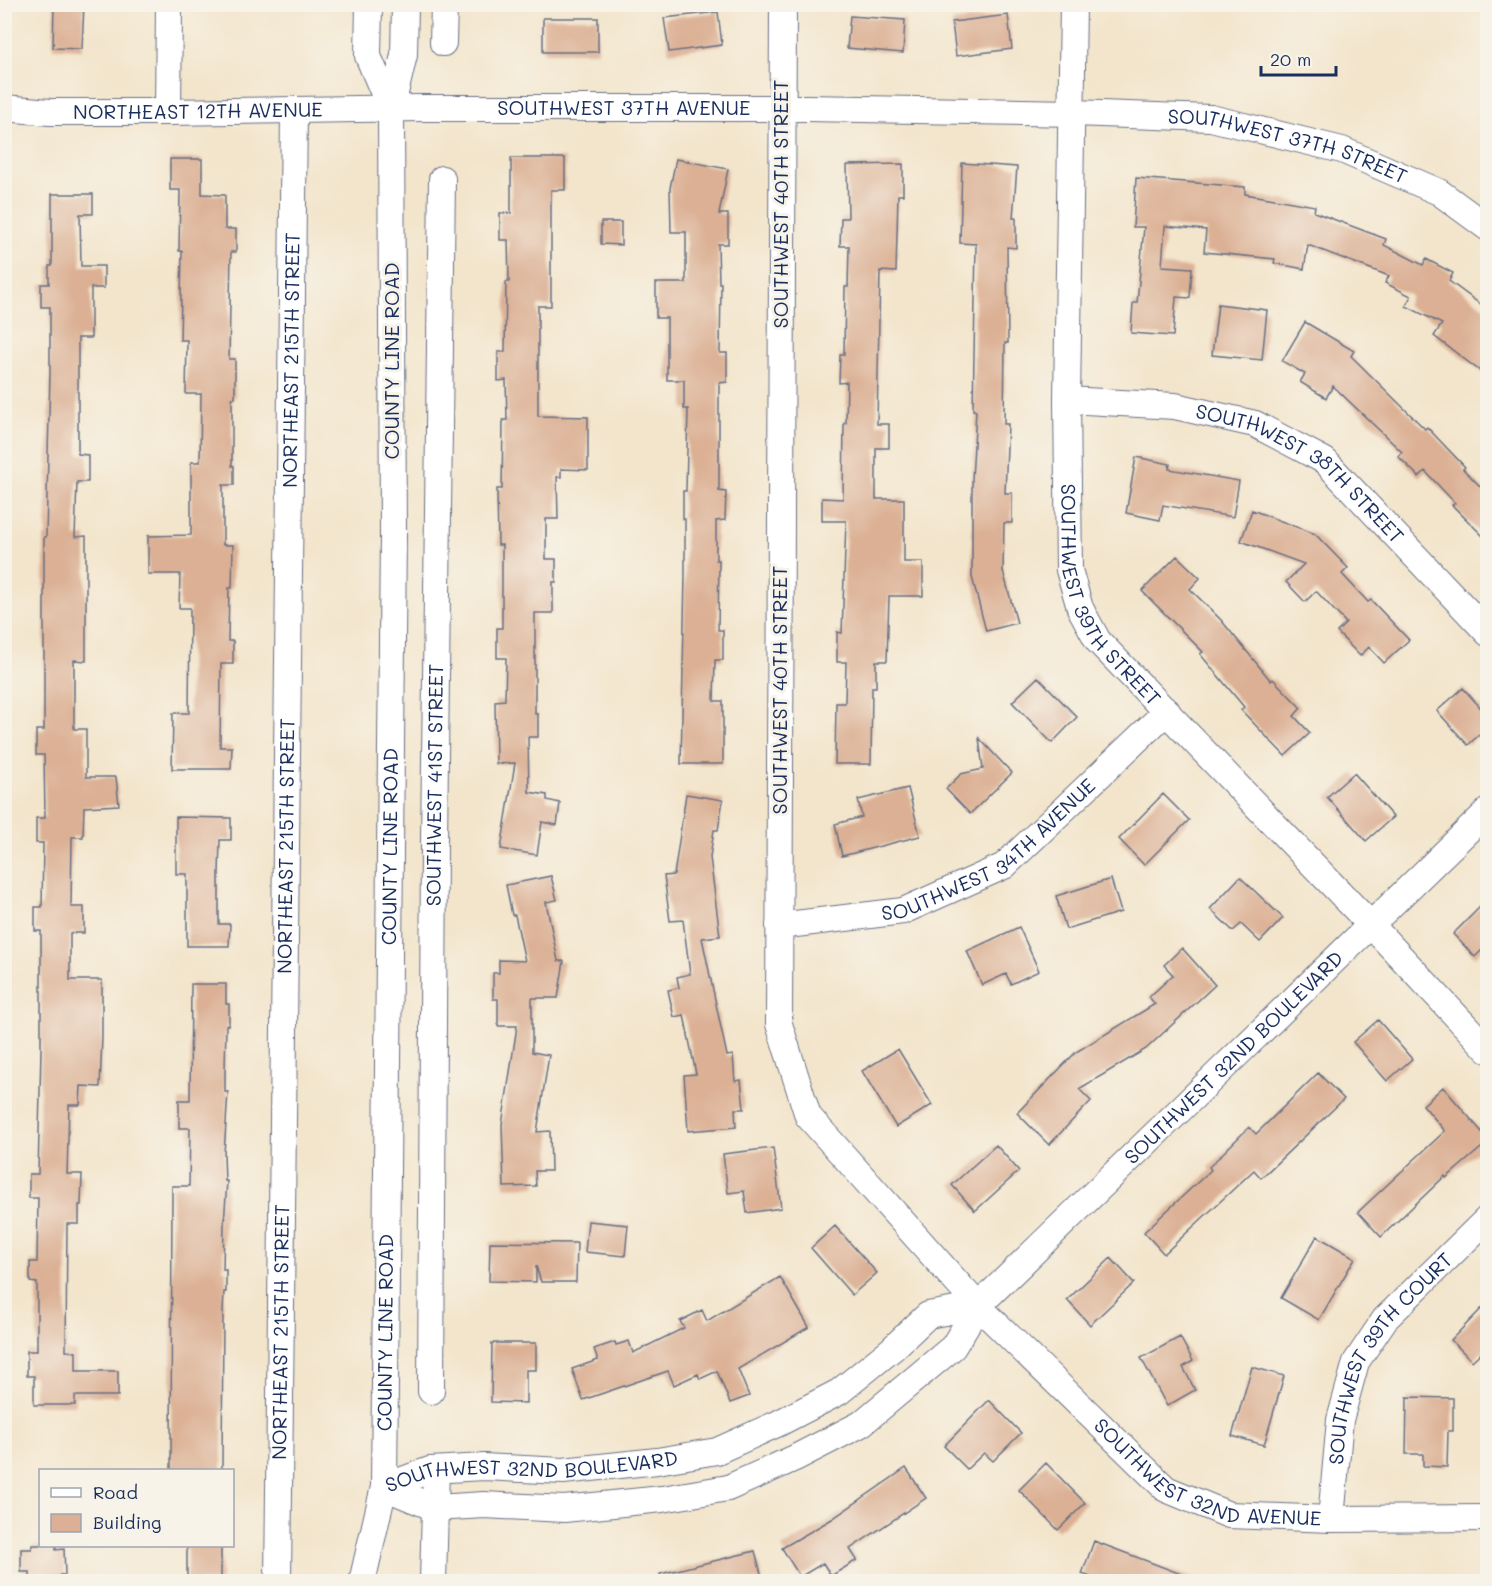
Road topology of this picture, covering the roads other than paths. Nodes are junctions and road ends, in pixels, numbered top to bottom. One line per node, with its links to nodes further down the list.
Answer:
1 (169, 4): 12 (street)
2 (369, 4): 10 (street, COUNTY LINE ROAD)
3 (405, 4): 10 (street, COUNTY LINE ROAD)
4 (444, 4): 7 (street)
5 (783, 4): 9 (street, SOUTHWEST 40TH STREET)
6 (1073, 4): 13 (street, SOUTHWEST 39TH STREET)
7 (444, 43)
8 (4, 108): 12 (street, NORTHEAST 12TH AVENUE)
9 (782, 108): 10 (street, SOUTHWEST 37TH AVENUE); 13 (street, SOUTHWEST 37TH AVENUE); 21 (street, SOUTHWEST 40TH STREET)
10 (391, 110): 11 (street, NORTHEAST 12TH AVENUE); 27 (street, COUNTY LINE ROAD)
11 (294, 111): 12 (street, NORTHEAST 12TH AVENUE); 31 (street, NORTHEAST 215TH STREET)
12 (168, 112)
13 (1073, 113): 15 (street, SOUTHWEST 37TH STREET); 16 (street, SOUTHWEST 39TH STREET)
14 (442, 180): 25 (street, SOUTHWEST 41ST STREET)
15 (1488, 228)
16 (1067, 400): 17 (street, SOUTHWEST 38TH STREET); 18 (street, SOUTHWEST 39TH STREET)
17 (1488, 633)
18 (1167, 711): 20 (street, SOUTHWEST 39TH STREET); 21 (street, SOUTHWEST 34TH AVENUE)
19 (1488, 811): 20 (street, SOUTHWEST 32ND BOULEVARD)
20 (1370, 924): 22 (street, SOUTHWEST 39TH STREET); 24 (street, SOUTHWEST 32ND BOULEVARD)
21 (779, 926): 24 (street, SOUTHWEST 40TH STREET)
22 (1488, 1050)
23 (1488, 1218): 30 (street, SOUTHWEST 39TH COURT)
24 (978, 1306): 26 (street, SOUTHWEST 32ND BOULEVARD); 28 (street, SOUTHWEST 32ND BOULEVARD); 30 (street, SOUTHWEST 32ND AVENUE)
25 (431, 1391)
26 (436, 1470): 27 (street, SOUTHWEST 32ND BOULEVARD); 28 (street)
27 (384, 1487): 28 (street, SOUTHWEST 32ND BOULEVARD); 32 (street, COUNTY LINE ROAD)
28 (435, 1508): 33 (street)
29 (1488, 1518): 30 (street, SOUTHWEST 32ND AVENUE)
30 (1330, 1519)
31 (278, 1581)
32 (363, 1581)
33 (433, 1581)

